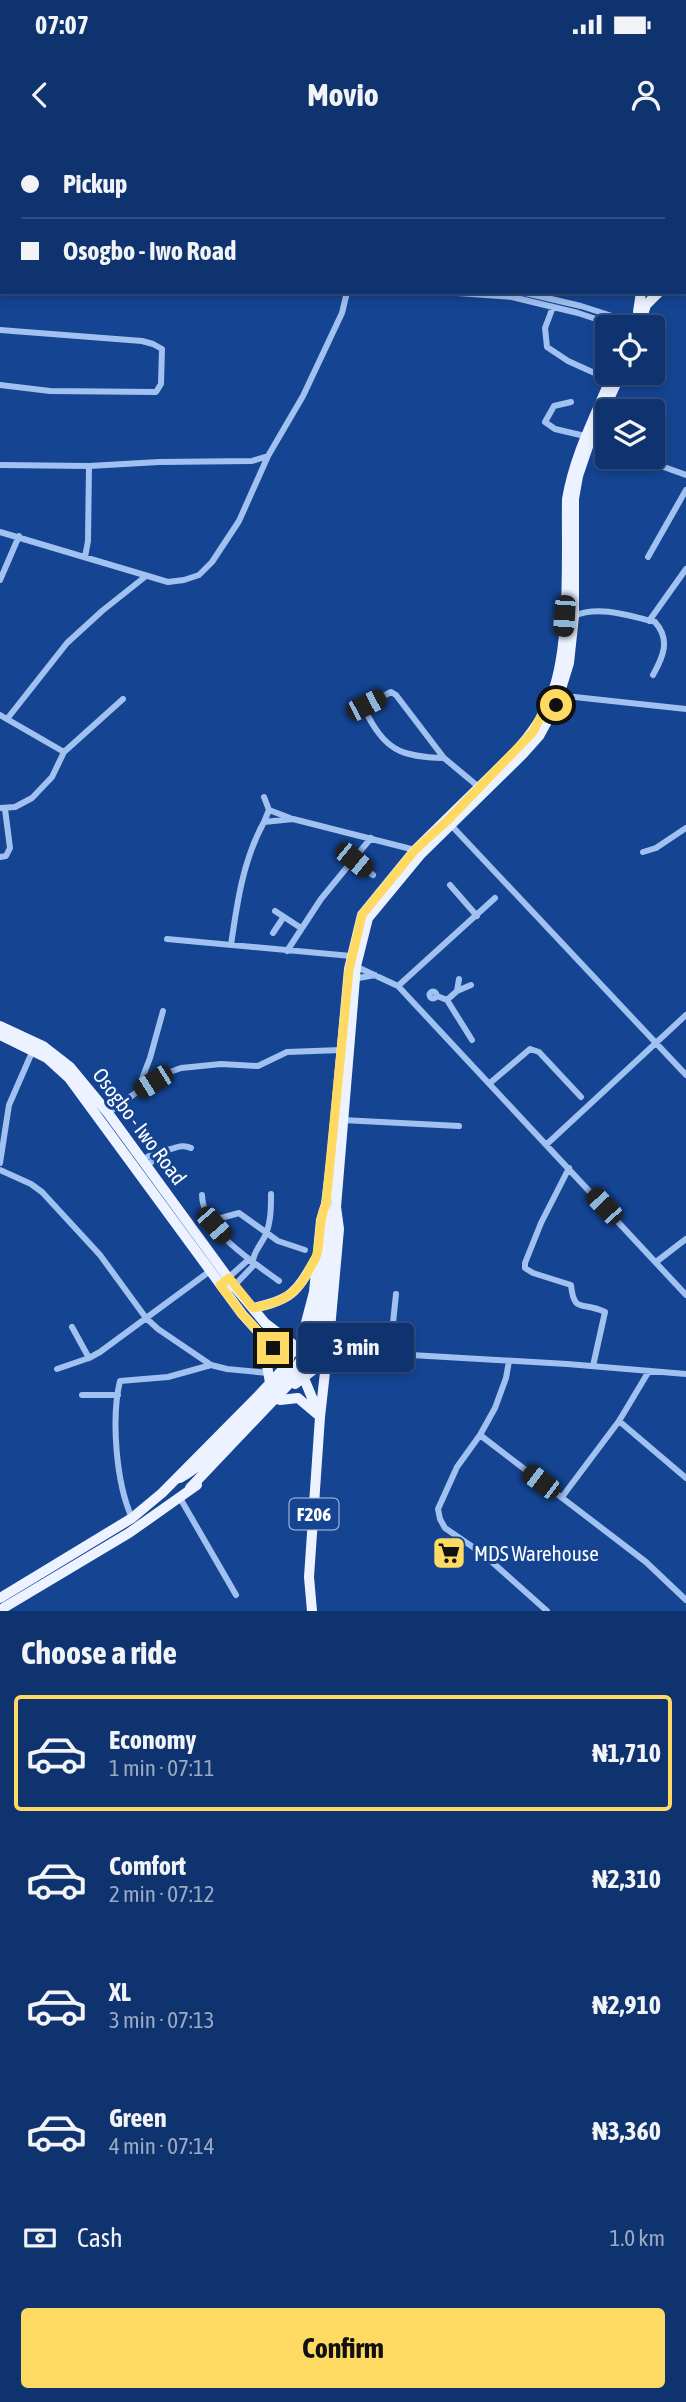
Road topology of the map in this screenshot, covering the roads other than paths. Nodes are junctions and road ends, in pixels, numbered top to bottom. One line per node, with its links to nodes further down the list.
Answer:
1 (346, 294): 19 (street)
2 (471, 294): 6 (street)
3 (530, 294): 7 (street)
4 (641, 294): 8 (main road)
5 (657, 294): 9 (main road)
6 (553, 307): 10 (street); 12 (street)
7 (606, 315)
8 (639, 315)
9 (642, 315)
10 (595, 320)
11 (0, 330): 15 (street)
12 (595, 370)
13 (608, 385): 17 (main road)
14 (615, 385): 17 (main road)
15 (0, 386)
16 (571, 402): 17 (street)
17 (588, 437): 18 (street); 34 (main road); 37 (main road)
18 (595, 441)
19 (268, 456): 20 (street); 24 (street)
20 (252, 461): 22 (street); 24 (street)
21 (0, 465): 22 (street)
22 (89, 466): 30 (street)
23 (665, 467): 25 (street)
24 (262, 471): 32 (street)
25 (686, 475)
26 (686, 490): 29 (street)
27 (0, 532): 28 (street)
28 (19, 536): 30 (street); 33 (street)
29 (648, 556)
30 (85, 557): 32 (street)
31 (685, 572): 35 (street)
32 (146, 576): 40 (street)
33 (0, 580)
34 (574, 616): 35 (street); 37 (main road)
35 (649, 621): 36 (street)
36 (653, 675)
37 (556, 695): 39 (street); 43 (main road); 49 (main road)
38 (123, 699): 41 (street)
39 (686, 709)
40 (3, 717): 41 (street)
41 (64, 752): 45 (street)
42 (444, 758): 42 (street); 43 (street)
43 (480, 788): 49 (main road)
44 (264, 797): 46 (street)
45 (2, 808): 54 (street)
46 (269, 810): 47 (street); 48 (street)
47 (293, 819): 48 (street); 51 (street)
48 (264, 822): 65 (street)
49 (450, 823): 52 (main road); 67 (main road); 81 (street)
50 (686, 828): 53 (street)
51 (371, 838): 52 (street); 55 (street)
52 (415, 850): 67 (main road)
53 (643, 852)
54 (0, 857)
55 (354, 860): 56 (street); 62 (street)
56 (373, 875)
57 (450, 885): 60 (street)
58 (495, 898): 60 (street)
59 (275, 911): 61 (street)
60 (477, 916): 72 (street)
61 (283, 918): 62 (street); 63 (street)
62 (302, 928): 66 (street)
63 (273, 933)
64 (167, 939): 65 (street)
65 (231, 945): 66 (street)
66 (287, 951): 67 (street)
67 (352, 963): 68 (street); 69 (main road)
68 (375, 975): 69 (street); 72 (street)
69 (352, 979): 83 (main road); 91 (main road)
70 (459, 979): 73 (street)
71 (471, 985): 73 (street)
72 (398, 986): 75 (street)
73 (457, 991): 74 (street)
74 (447, 1000): 75 (street); 80 (street)
75 (419, 1008): 85 (street)
76 (163, 1011): 86 (street)
77 (686, 1015): 81 (street)
78 (0, 1027): 90 (main road, Osogbo - Iwo Road)
79 (0, 1035): 82 (main road, Osogbo - Iwo Road)
80 (472, 1040)
81 (656, 1043): 84 (street); 93 (street)
82 (33, 1050): 89 (street); 109 (main road, Osogbo - Iwo Road)
83 (341, 1050): 86 (street); 101 (main road)
84 (686, 1075)
85 (490, 1083): 87 (street); 93 (street)
86 (137, 1092): 90 (street)
87 (581, 1097)
88 (0, 1103): 89 (street)
89 (9, 1105): 95 (street)
90 (108, 1113): 96 (main road, Osogbo - Iwo Road)
91 (342, 1120): 92 (street); 101 (main road)
92 (458, 1126)
93 (547, 1144): 97 (street)
94 (191, 1148): 96 (street)
95 (0, 1163)
96 (144, 1163): 111 (main road, Osogbo - Iwo Road)
97 (569, 1168): 108 (street); 128 (street)
98 (0, 1170): 115 (street)
99 (271, 1194): 103 (street)
100 (202, 1195): 102 (street)
101 (331, 1205): 106 (main road); 116 (main road); 141 (main road, bridge); 143 (main road, bridge)
102 (214, 1225): 103 (street); 107 (street)
103 (266, 1233): 105 (street); 107 (street)
104 (686, 1239): 108 (street)
105 (304, 1250)
106 (317, 1256): 114 (main road); 120 (main road)
107 (252, 1261): 110 (street); 111 (street)
108 (656, 1262): 113 (street)
109 (210, 1271): 111 (main road, Osogbo - Iwo Road); 115 (street)
110 (279, 1281)
111 (227, 1285): 114 (main road, Osogbo - Iwo Road); 118 (main road, Osogbo - Iwo Road)
112 (396, 1294): 121 (street)
113 (686, 1295)
114 (253, 1308): 120 (main road, Osogbo - Iwo Road)
115 (146, 1318): 123 (street); 127 (street)
116 (330, 1326): 119 (street); 122 (main road, F206); 124 (main road)
117 (72, 1327): 123 (street)
118 (262, 1335): 126 (main road, Osogbo - Iwo Road); 134 (main road)
119 (348, 1346): 121 (street); 122 (street)
120 (299, 1349): 124 (main road); 126 (main road)
121 (390, 1352): 125 (street)
122 (328, 1353): 124 (street); 130 (main road, F206)
123 (89, 1358): 129 (street)
124 (314, 1359): 130 (main road); 133 (main road)
125 (509, 1361): 128 (street); 140 (street)
126 (288, 1364): 133 (main road); 134 (main road)
127 (211, 1365): 134 (street); 136 (street)
128 (593, 1366): 131 (street)
129 (57, 1368)
130 (326, 1368): 138 (main road, F206)
131 (649, 1371): 132 (street); 139 (street)
132 (686, 1374)
133 (303, 1376): 137 (main road); 138 (main road)
134 (271, 1378): 137 (main road); 141 (main road)
135 (82, 1395): 136 (street)
136 (118, 1395): 146 (street)
137 (284, 1396): 138 (main road); 143 (main road)
138 (320, 1417): 151 (main road, F206)
139 (619, 1421): 142 (street); 144 (street)
140 (480, 1435): 144 (street); 152 (street)
141 (180, 1478): 146 (main road)
142 (686, 1478)
143 (190, 1488): 145 (main road)
144 (562, 1497): 149 (street)
145 (180, 1498): 147 (main road); 148 (street)
146 (132, 1518): 147 (main road)
147 (52, 1573): 150 (main road); 150 (main road)
148 (236, 1595)
149 (686, 1600)
150 (1, 1605)
151 (312, 1611)
152 (547, 1611)

